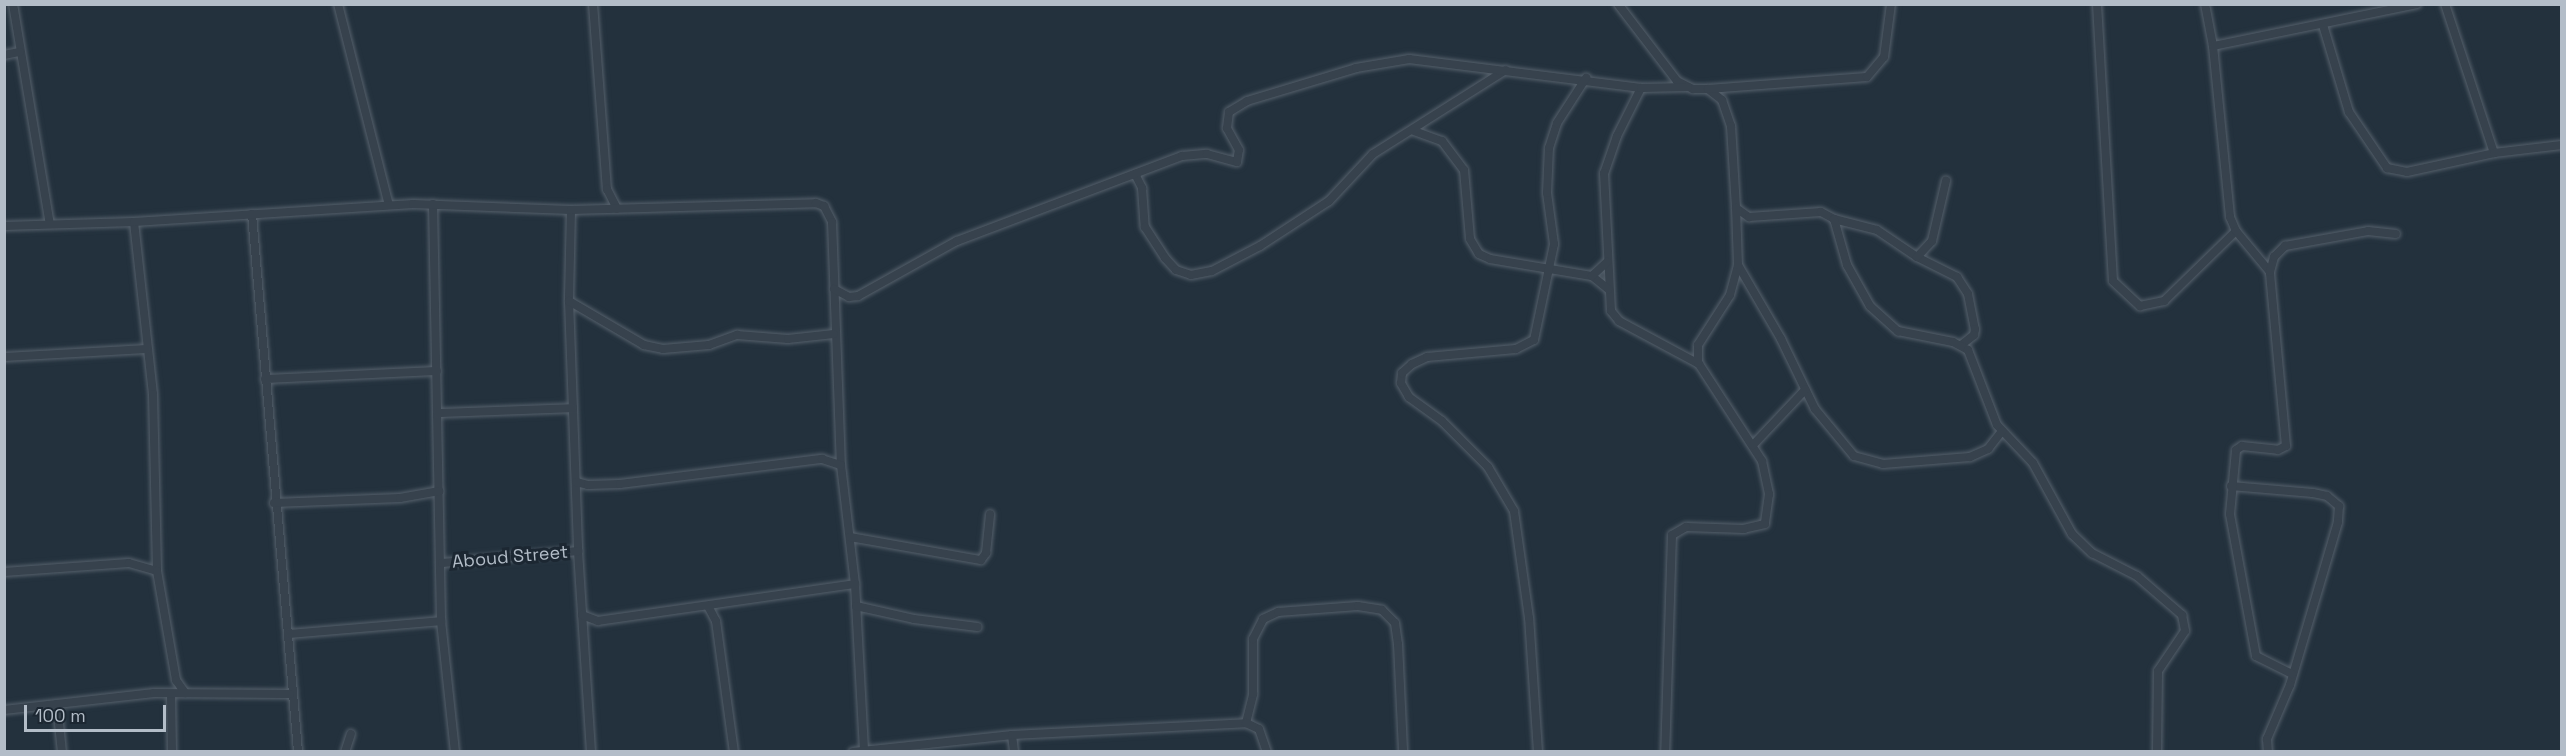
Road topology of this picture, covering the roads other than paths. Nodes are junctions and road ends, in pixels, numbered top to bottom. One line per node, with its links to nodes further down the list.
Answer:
1 (13, 4): 12 (street)
2 (338, 4): 25 (street)
3 (593, 4): 27 (street)
4 (1618, 4): 16 (street)
5 (1891, 4): 18 (street)
6 (2097, 4): 34 (street)
7 (2205, 4): 11 (street)
8 (2417, 4): 10 (street)
9 (2445, 4): 21 (street)
10 (2323, 25): 11 (street); 21 (street)
11 (2213, 46): 34 (street)
12 (20, 52): 13 (street); 32 (street)
13 (4, 55)
14 (1506, 70): 15 (street); 19 (street); 22 (street)
15 (1586, 78): 17 (street); 39 (street)
16 (1688, 87): 17 (street); 18 (street)
17 (1641, 88): 37 (street)
18 (1708, 89): 26 (street)
19 (1414, 131): 22 (street); 39 (street)
20 (2562, 145): 21 (street)
21 (2494, 153)
22 (1135, 174): 42 (street)
23 (1946, 181): 36 (street)
24 (433, 204): 25 (street); 28 (street); 50 (street)
25 (389, 205): 29 (street)
26 (1736, 208): 30 (street); 38 (street)
27 (617, 209): 28 (street); 42 (street)
28 (571, 210): 44 (street)
29 (252, 214): 31 (street); 51 (street)
30 (1834, 219): 36 (street); 46 (street)
31 (134, 222): 32 (street); 47 (street)
32 (50, 224): 33 (street)
33 (4, 226)
34 (2236, 231): 40 (street)
35 (2396, 234): 40 (street)
36 (1917, 257): 46 (street)
37 (1607, 262): 41 (street); 43 (street)
38 (1738, 265): 49 (street); 52 (street)
39 (1551, 268): 41 (street); 96 (street)
40 (2270, 272): 59 (street)
41 (1592, 276): 43 (street)
42 (834, 289): 45 (street)
43 (1608, 289): 49 (street)
44 (568, 301): 45 (street); 53 (street)
45 (834, 334): 57 (street)
46 (1961, 345): 55 (street)
47 (147, 349): 48 (street); 66 (street)
48 (4, 357)
49 (1699, 363): 56 (street)
50 (437, 371): 51 (street); 54 (street)
51 (265, 379): 61 (street)
52 (1805, 390): 55 (street); 56 (street)
53 (573, 408): 54 (street); 58 (street)
54 (438, 413): 60 (street)
55 (2002, 431): 98 (street)
56 (1753, 446): 97 (street)
57 (841, 465): 58 (street); 63 (street)
58 (576, 482): 64 (street)
59 (2231, 486): 75 (street); 75 (street)
60 (439, 491): 61 (street); 65 (street)
61 (274, 503): 74 (street)
62 (990, 514): 63 (street)
63 (850, 537): 68 (street)
64 (578, 551): 65 (street, Aboud Street); 71 (street)
65 (442, 563): 72 (street)
66 (157, 571): 67 (street); 76 (street)
67 (4, 572)
68 (855, 584): 69 (street); 70 (street)
69 (708, 606): 71 (street); 91 (street)
70 (856, 606): 73 (street); 84 (street)
71 (582, 615): 90 (street)
72 (441, 621): 74 (street); 89 (street)
73 (977, 627)
74 (290, 634): 78 (street)
75 (2292, 674): 99 (street)
76 (185, 693): 77 (street); 78 (street)
77 (171, 694): 79 (street); 86 (street)
78 (290, 694): 87 (street)
79 (57, 704): 80 (street); 85 (street)
80 (4, 710)
81 (1246, 723): 83 (street); 94 (street); 95 (street)
82 (351, 734): 88 (street)
83 (1012, 735): 84 (street); 93 (street)
84 (864, 750): 92 (street)
85 (62, 752)
86 (172, 752)
87 (298, 752)
88 (345, 752)
89 (455, 752)
90 (591, 752)
91 (734, 752)
92 (853, 752)
93 (1014, 752)
94 (1267, 752)
95 (1403, 752)
96 (1538, 752)
97 (1665, 752)
98 (2157, 752)
99 (2268, 752)

